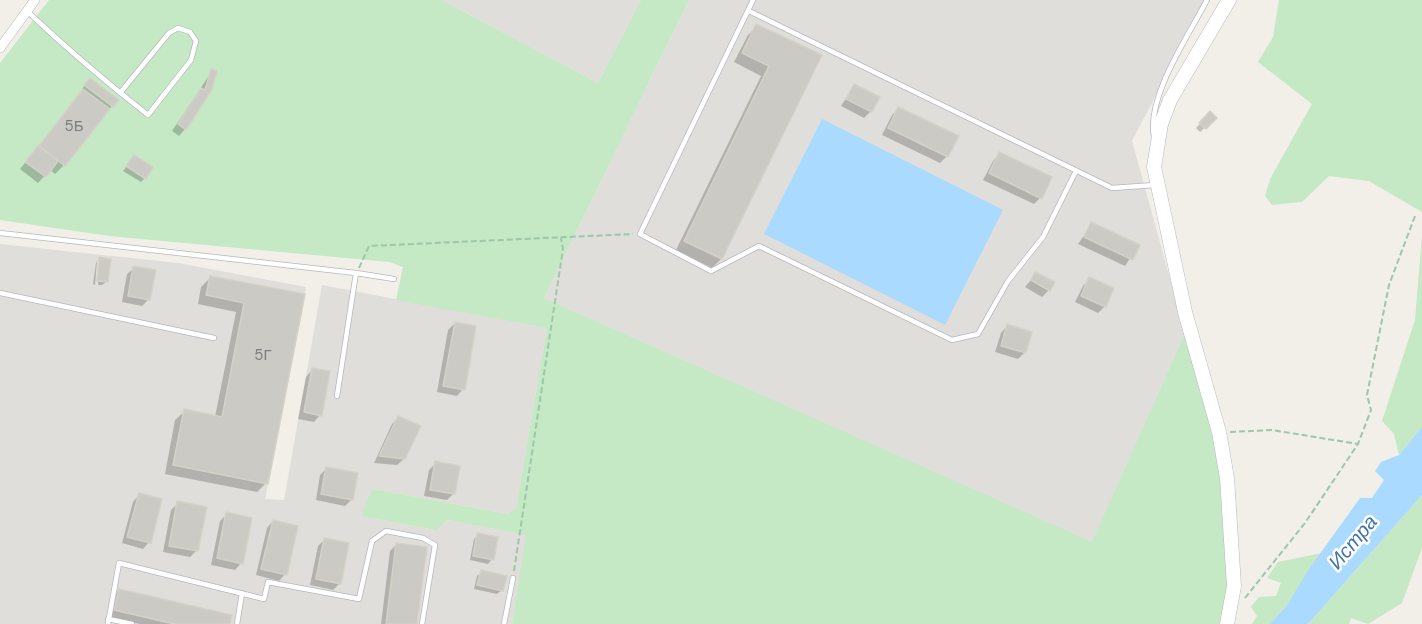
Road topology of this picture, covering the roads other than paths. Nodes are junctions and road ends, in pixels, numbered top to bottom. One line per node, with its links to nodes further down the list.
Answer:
1 (35, 0): 5 (street)
2 (753, 0): 6 (lane)
3 (1208, 0): 9 (lane)
4 (1229, 0): 9 (street)
5 (27, 11): 7 (street); 8 (lane)
6 (748, 11): 10 (lane); 10 (lane)
7 (0, 48)
8 (120, 93): 8 (lane)
9 (1156, 146): 11 (street)
10 (1076, 171): 11 (lane)
11 (1156, 185): 25 (street)
12 (0, 233): 13 (lane)
13 (356, 273): 14 (lane); 17 (lane)
14 (394, 279)
15 (0, 293): 16 (lane)
16 (214, 338)
17 (337, 396)
18 (513, 578): 24 (lane)
19 (242, 593): 20 (lane); 22 (lane); 23 (lane)
20 (108, 621): 21 (lane)
21 (132, 624)
22 (237, 624)
23 (422, 624)
24 (504, 624)
25 (1227, 624)

